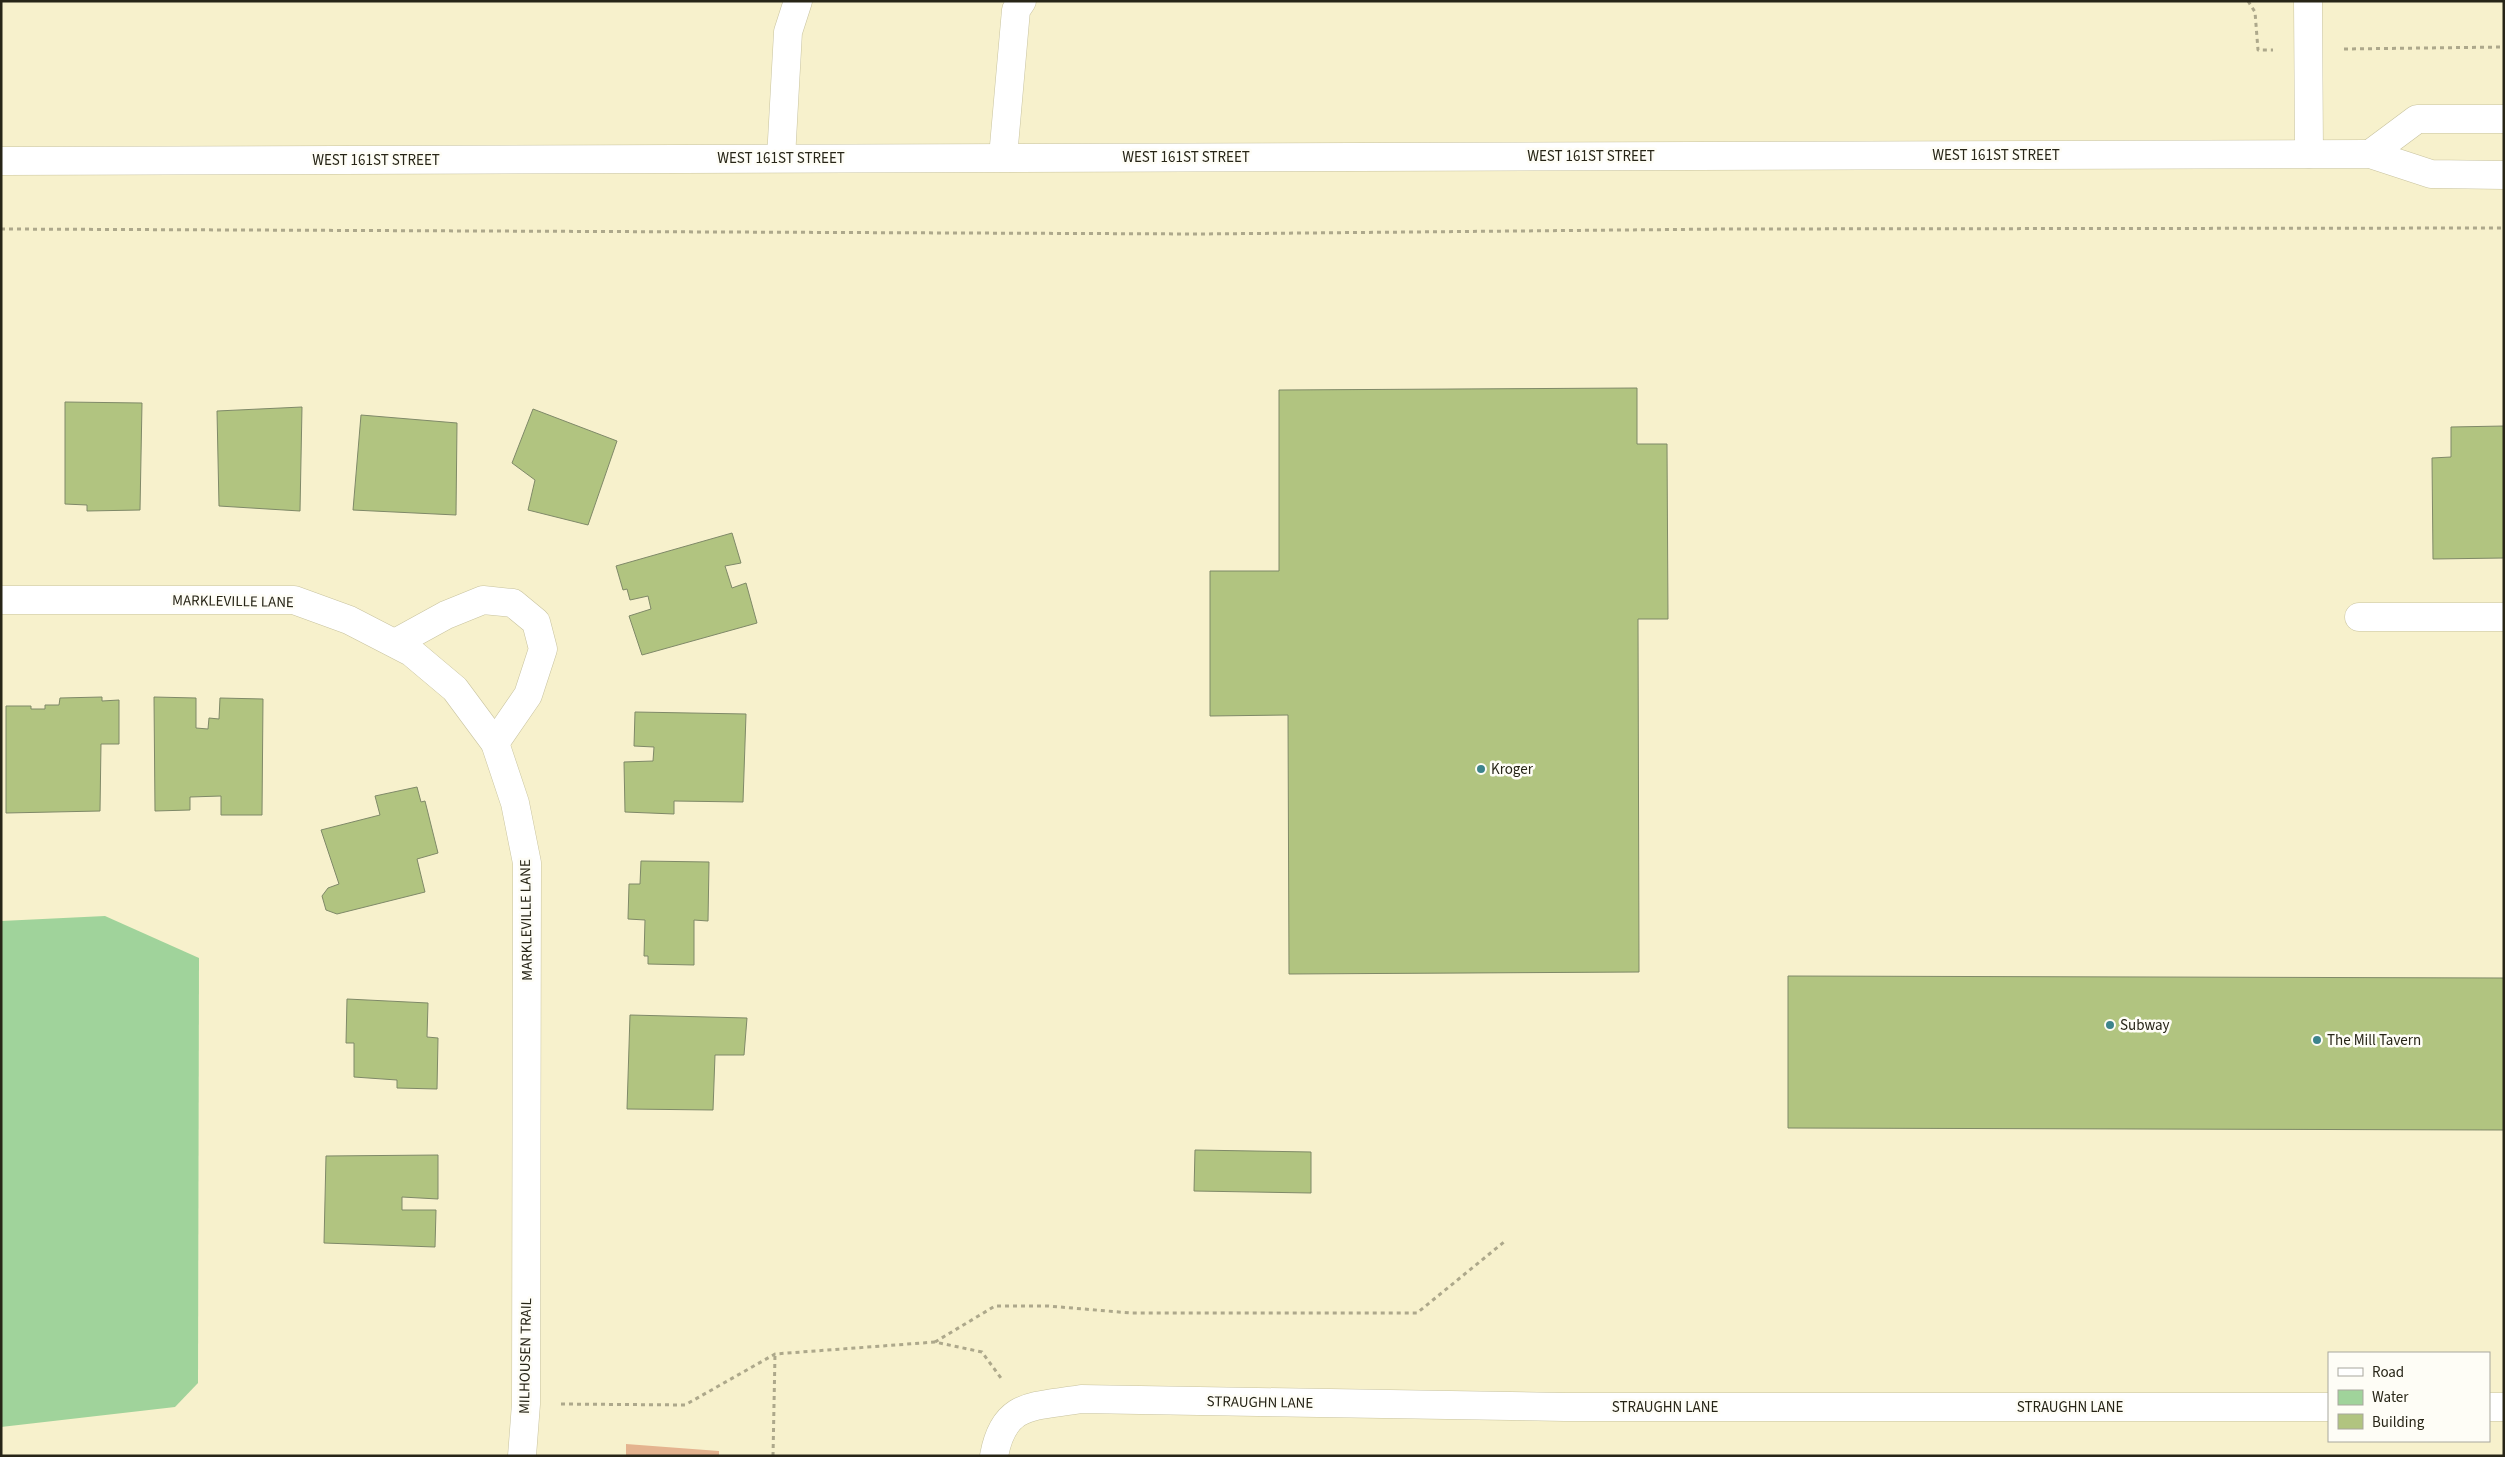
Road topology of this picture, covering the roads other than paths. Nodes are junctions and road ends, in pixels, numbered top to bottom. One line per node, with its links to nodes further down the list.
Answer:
1 (798, 1): 8 (street)
2 (2308, 1): 5 (street)
3 (1015, 4): 7 (street)
4 (2504, 119): 6 (street)
5 (2309, 154): 6 (street, WEST 161ST STREET); 7 (street, WEST 161ST STREET)
6 (2370, 154): 10 (street, WEST 161ST STREET)
7 (1003, 157): 8 (street, WEST 161ST STREET)
8 (781, 158): 9 (street, WEST 161ST STREET)
9 (1, 161)
10 (2504, 175)
11 (1, 600): 14 (street, MARKLEVILLE LANE)
12 (2359, 617): 13 (street)
13 (2504, 617)
14 (395, 644): 15 (street, MARKLEVILLE LANE); 15 (street)
15 (496, 743): 16 (street, MARKLEVILLE LANE)
16 (526, 1256): 20 (street, MILHOUSEN TRAIL)
17 (2328, 1407): 21 (street, STRAUGHN LANE)
18 (2490, 1407): 19 (street)
19 (2504, 1407)
20 (522, 1456)
21 (994, 1456)

